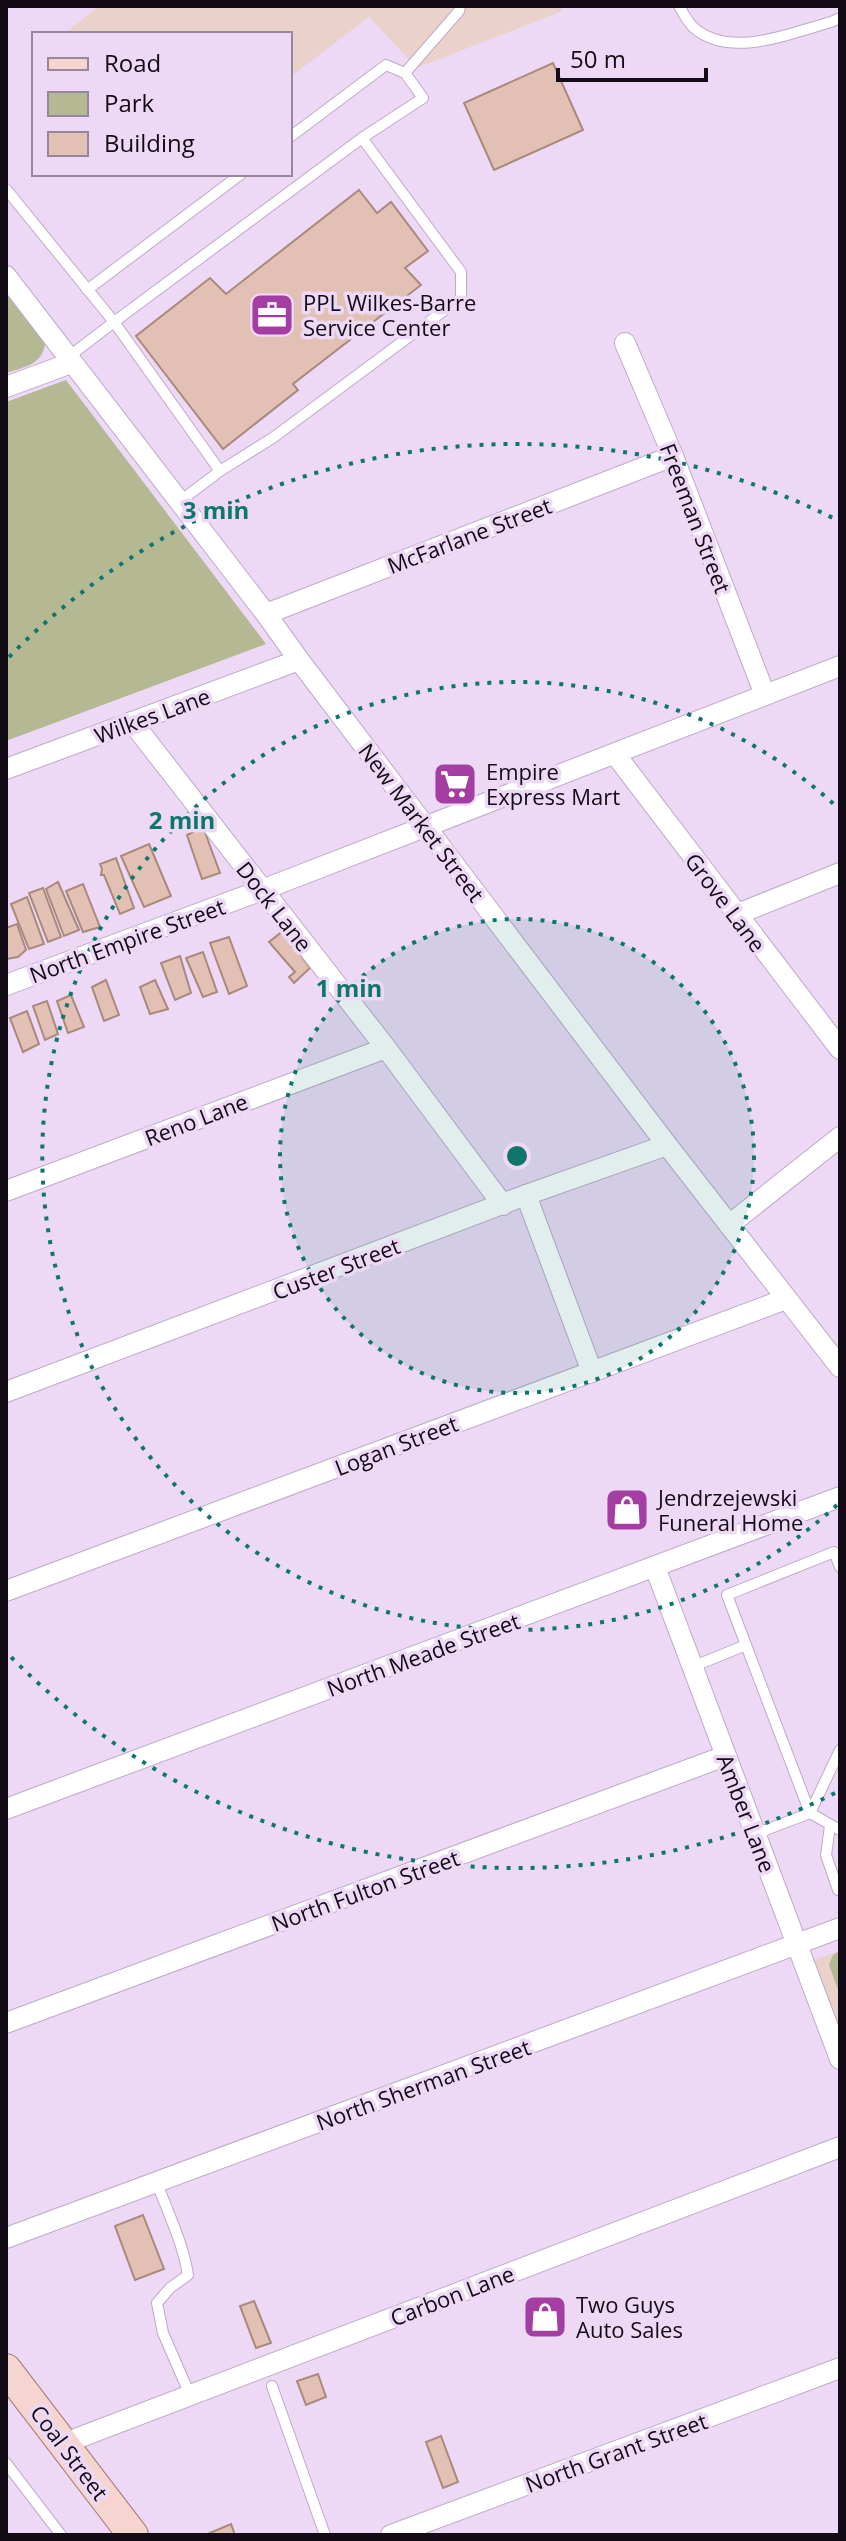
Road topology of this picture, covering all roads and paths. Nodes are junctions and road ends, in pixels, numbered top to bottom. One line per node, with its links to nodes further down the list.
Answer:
1 (460, 6): 4 (lane)
2 (679, 6): 3 (lane)
3 (840, 18)
4 (405, 73): 5 (lane); 6 (lane)
5 (292, 136)
6 (362, 138): 11 (lane); 16 (lane)
7 (238, 176): 10 (lane)
8 (6, 189): 10 (lane)
9 (6, 276): 13 (street, New Market Street)
10 (87, 290): 11 (lane)
11 (114, 322): 13 (lane); 16 (lane)
12 (625, 343): 15 (street, Freeman Street)
13 (69, 360): 14 (street); 17 (street, New Market Street)
14 (6, 387)
15 (673, 456): 18 (street, McFarlane Street); 21 (street, Freeman Street)
16 (220, 471): 17 (lane)
17 (179, 502): 18 (street, New Market Street)
18 (266, 614): 19 (street, New Market Street)
19 (299, 660): 22 (street, Wilkes Lane); 25 (street, New Market Street)
20 (840, 666): 21 (street, North Empire Street)
21 (765, 695): 23 (street, North Empire Street)
22 (132, 722): 24 (street, Wilkes Lane); 27 (street, Dock Lane)
23 (615, 754): 25 (street, North Empire Street); 28 (street, Grove Lane)
24 (6, 769)
25 (427, 827): 27 (street, North Empire Street); 33 (street, New Market Street)
26 (840, 873): 28 (street)
27 (262, 890): 29 (street, North Empire Street); 30 (street, Dock Lane)
28 (735, 915): 31 (street, Grove Lane)
29 (6, 985)
30 (386, 1048): 34 (street, Reno Lane); 36 (street, Dock Lane)
31 (840, 1049)
32 (840, 1137): 37 (street)
33 (667, 1145): 35 (street, Custer Street); 37 (street, New Market Street)
34 (6, 1191)
35 (526, 1195): 36 (street, Custer Street); 40 (street)
36 (503, 1205): 41 (street, Custer Street)
37 (729, 1225): 38 (street, New Market Street)
38 (786, 1299): 39 (street, New Market Street); 40 (street, Logan Street)
39 (840, 1367)
40 (592, 1372): 45 (street, Logan Street)
41 (6, 1392)
42 (840, 1497): 43 (street, North Meade Street)
43 (655, 1567): 47 (street, Amber Lane); 50 (street, North Meade Street)
44 (840, 1567): 46 (lane)
45 (6, 1591)
46 (746, 1645): 47 (lane); 51 (lane)
47 (692, 1667): 49 (street, Amber Lane)
48 (840, 1750): 51 (lane)
49 (725, 1756): 53 (street, Amber Lane); 57 (street, North Fulton Street)
50 (6, 1809)
51 (810, 1813): 52 (lane); 53 (lane)
52 (835, 1828): 54 (lane)
53 (755, 1834): 56 (street, Amber Lane)
54 (838, 1890)
55 (840, 1928): 56 (street, North Sherman Street)
56 (797, 1945): 58 (street, Amber Lane); 60 (street, North Sherman Street)
57 (6, 2023)
58 (840, 2059)
59 (840, 2147): 65 (street, Carbon Lane)
60 (157, 2183): 61 (street, North Sherman Street); 65 (lane)
61 (6, 2238)
62 (840, 2368): 71 (street, North Grant Street)
63 (6, 2369): 66 (main road, Coal Street)
64 (272, 2386): 70 (lane)
65 (190, 2395): 66 (street, Carbon Lane)
66 (65, 2443): 68 (main road, Coal Street)
67 (6, 2463): 69 (lane)
68 (128, 2532)
69 (61, 2535)
70 (325, 2535)
71 (391, 2535)

